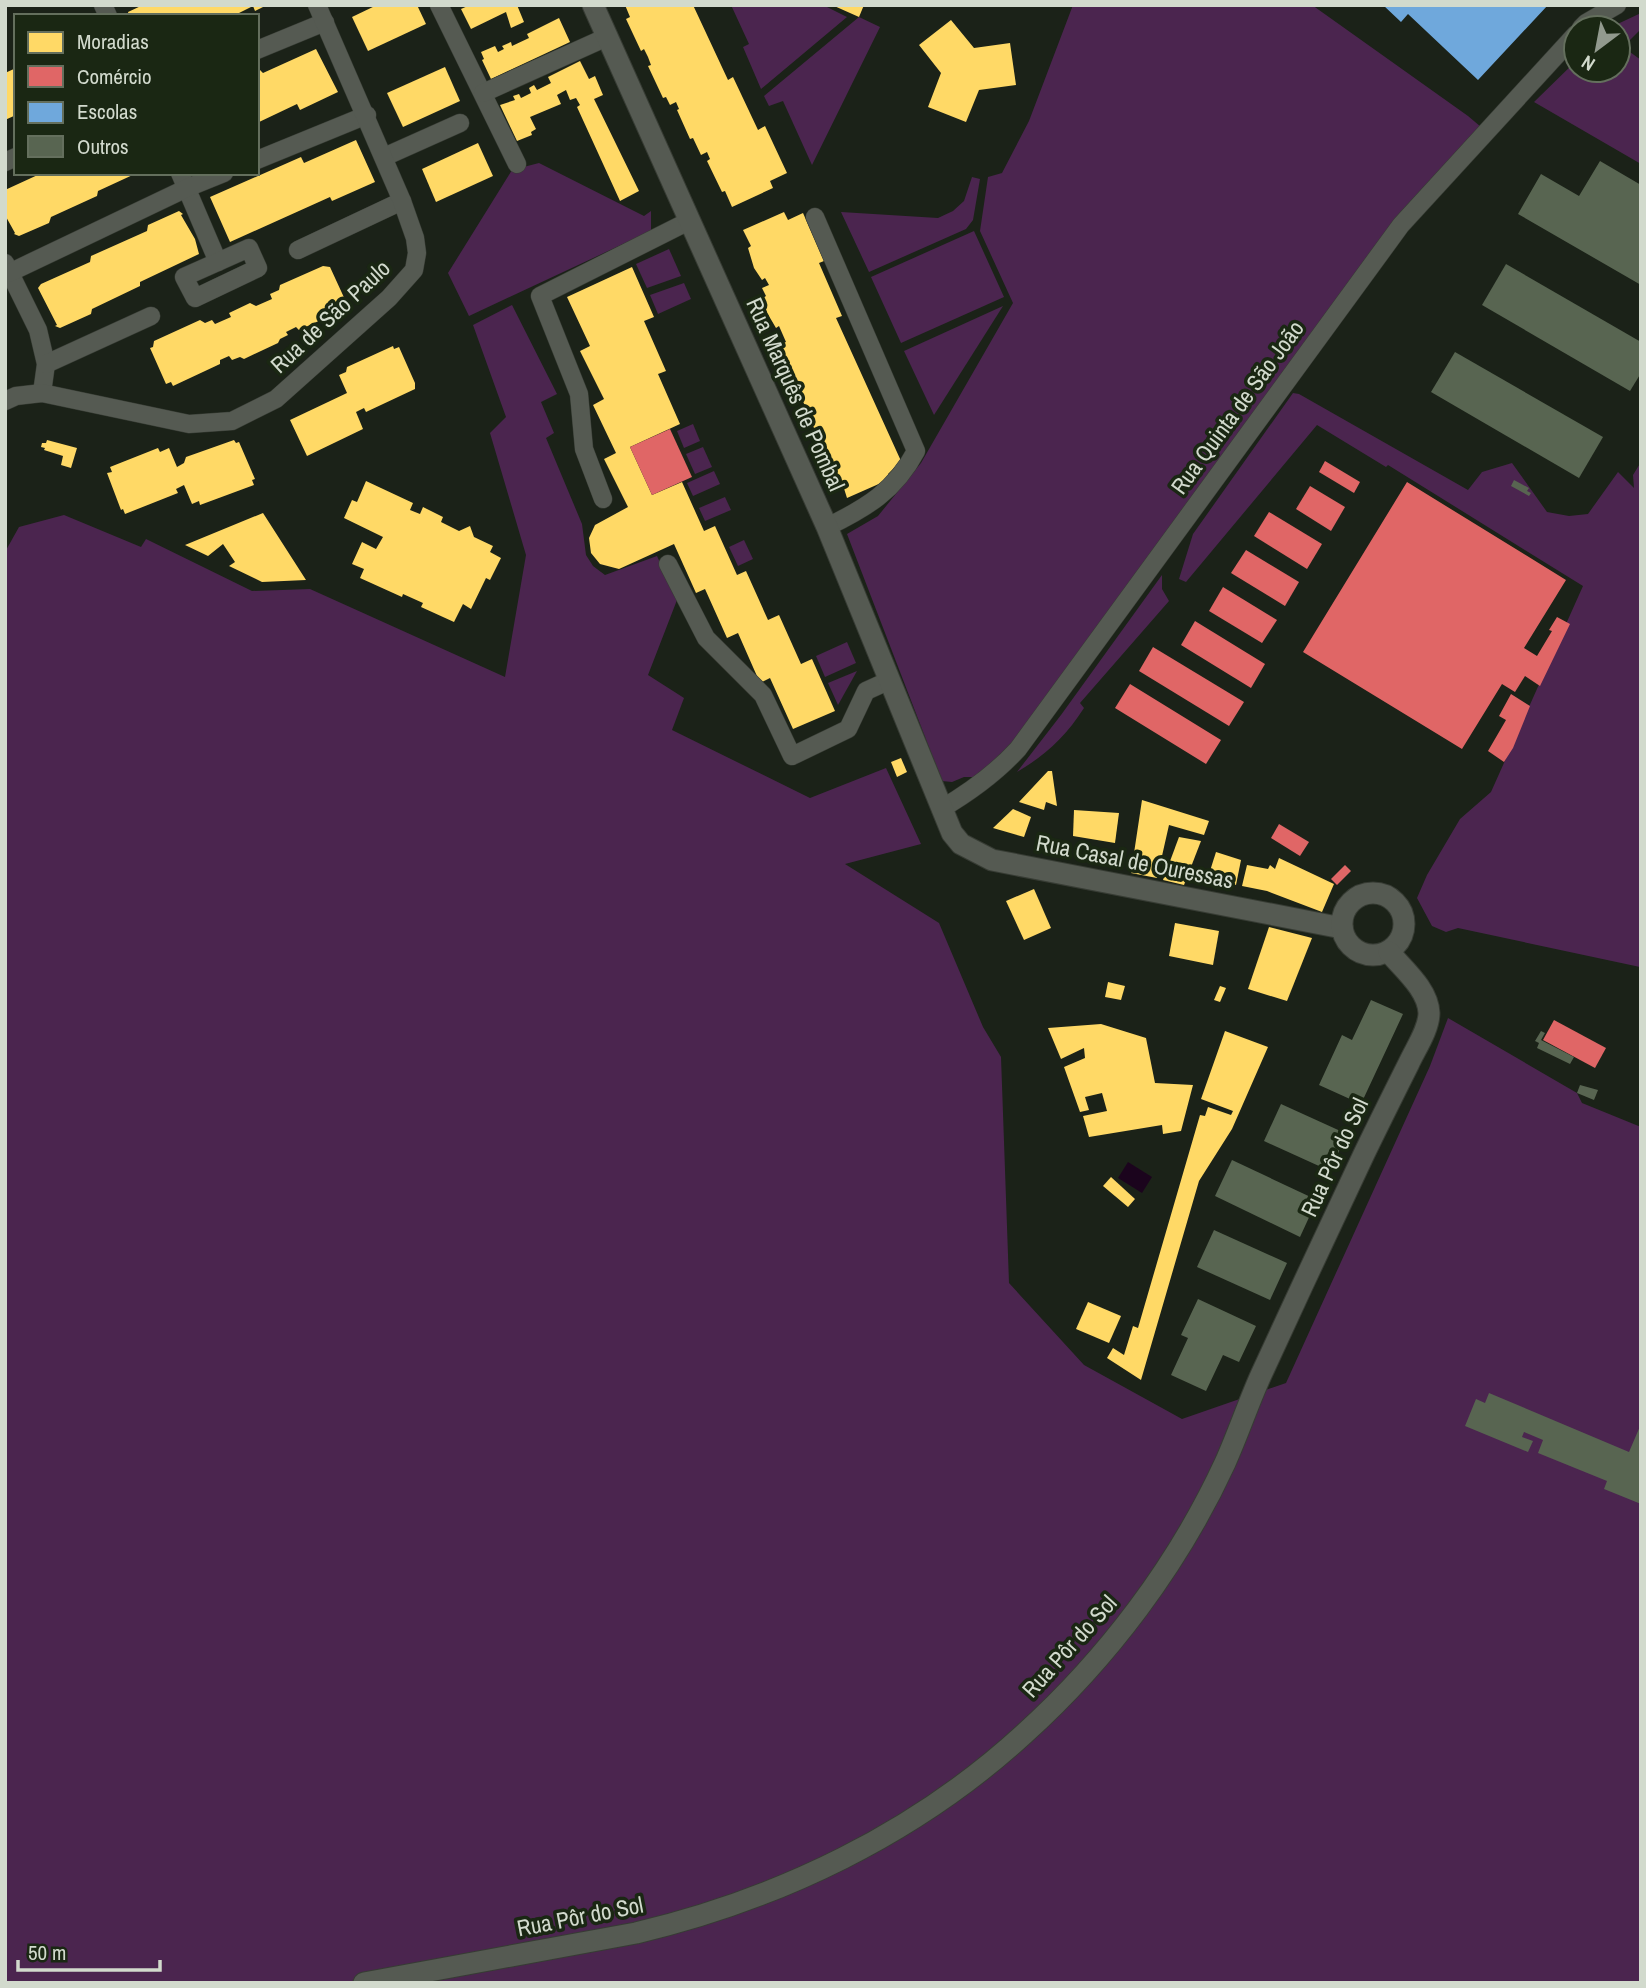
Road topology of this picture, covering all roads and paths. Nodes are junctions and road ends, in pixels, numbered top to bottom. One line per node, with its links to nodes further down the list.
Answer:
1 (317, 5): 6 (street, Rua de São Paulo)
2 (439, 5): 10 (street)
3 (593, 5): 7 (street, Rua Marquês de Pombal)
4 (1617, 5): 5 (street)
5 (1602, 14)
6 (325, 22): 8 (street); 11 (street, Rua de São Paulo)
7 (607, 37): 10 (street); 20 (street, Rua Marquês de Pombal)
8 (259, 49)
9 (1562, 49): 32 (street, Rua Quinta de São João)
10 (483, 93): 15 (street)
11 (367, 115): 13 (street, Rua de São Paulo); 14 (street)
12 (460, 122): 13 (street)
13 (384, 157): 18 (street, Rua de São Paulo)
14 (259, 159)
15 (517, 164)
16 (214, 175): 17 (street)
17 (183, 181): 22 (street); 23 (street)
18 (402, 201): 21 (street); 26 (street, Rua de São Paulo)
19 (815, 217): 29 (street)
20 (689, 221): 28 (street); 29 (street, Rua Marquês de Pombal)
21 (298, 250)
22 (218, 262)
23 (7, 268): 25 (street)
24 (151, 316): 25 (street)
25 (46, 364): 26 (street)
26 (42, 393): 27 (street, Rua de São Paulo)
27 (5, 401)
28 (603, 499)
29 (827, 527): 31 (street, Rua Marquês de Pombal)
30 (668, 564): 31 (street)
31 (888, 681): 32 (street, Rua Marquês de Pombal)
32 (941, 809): 33 (street, Rua Casal de Ouressas)
33 (1342, 928): 34 (street); 34 (street)
34 (1389, 951): 35 (street, Rua Pôr do Sol)
35 (364, 1983)

